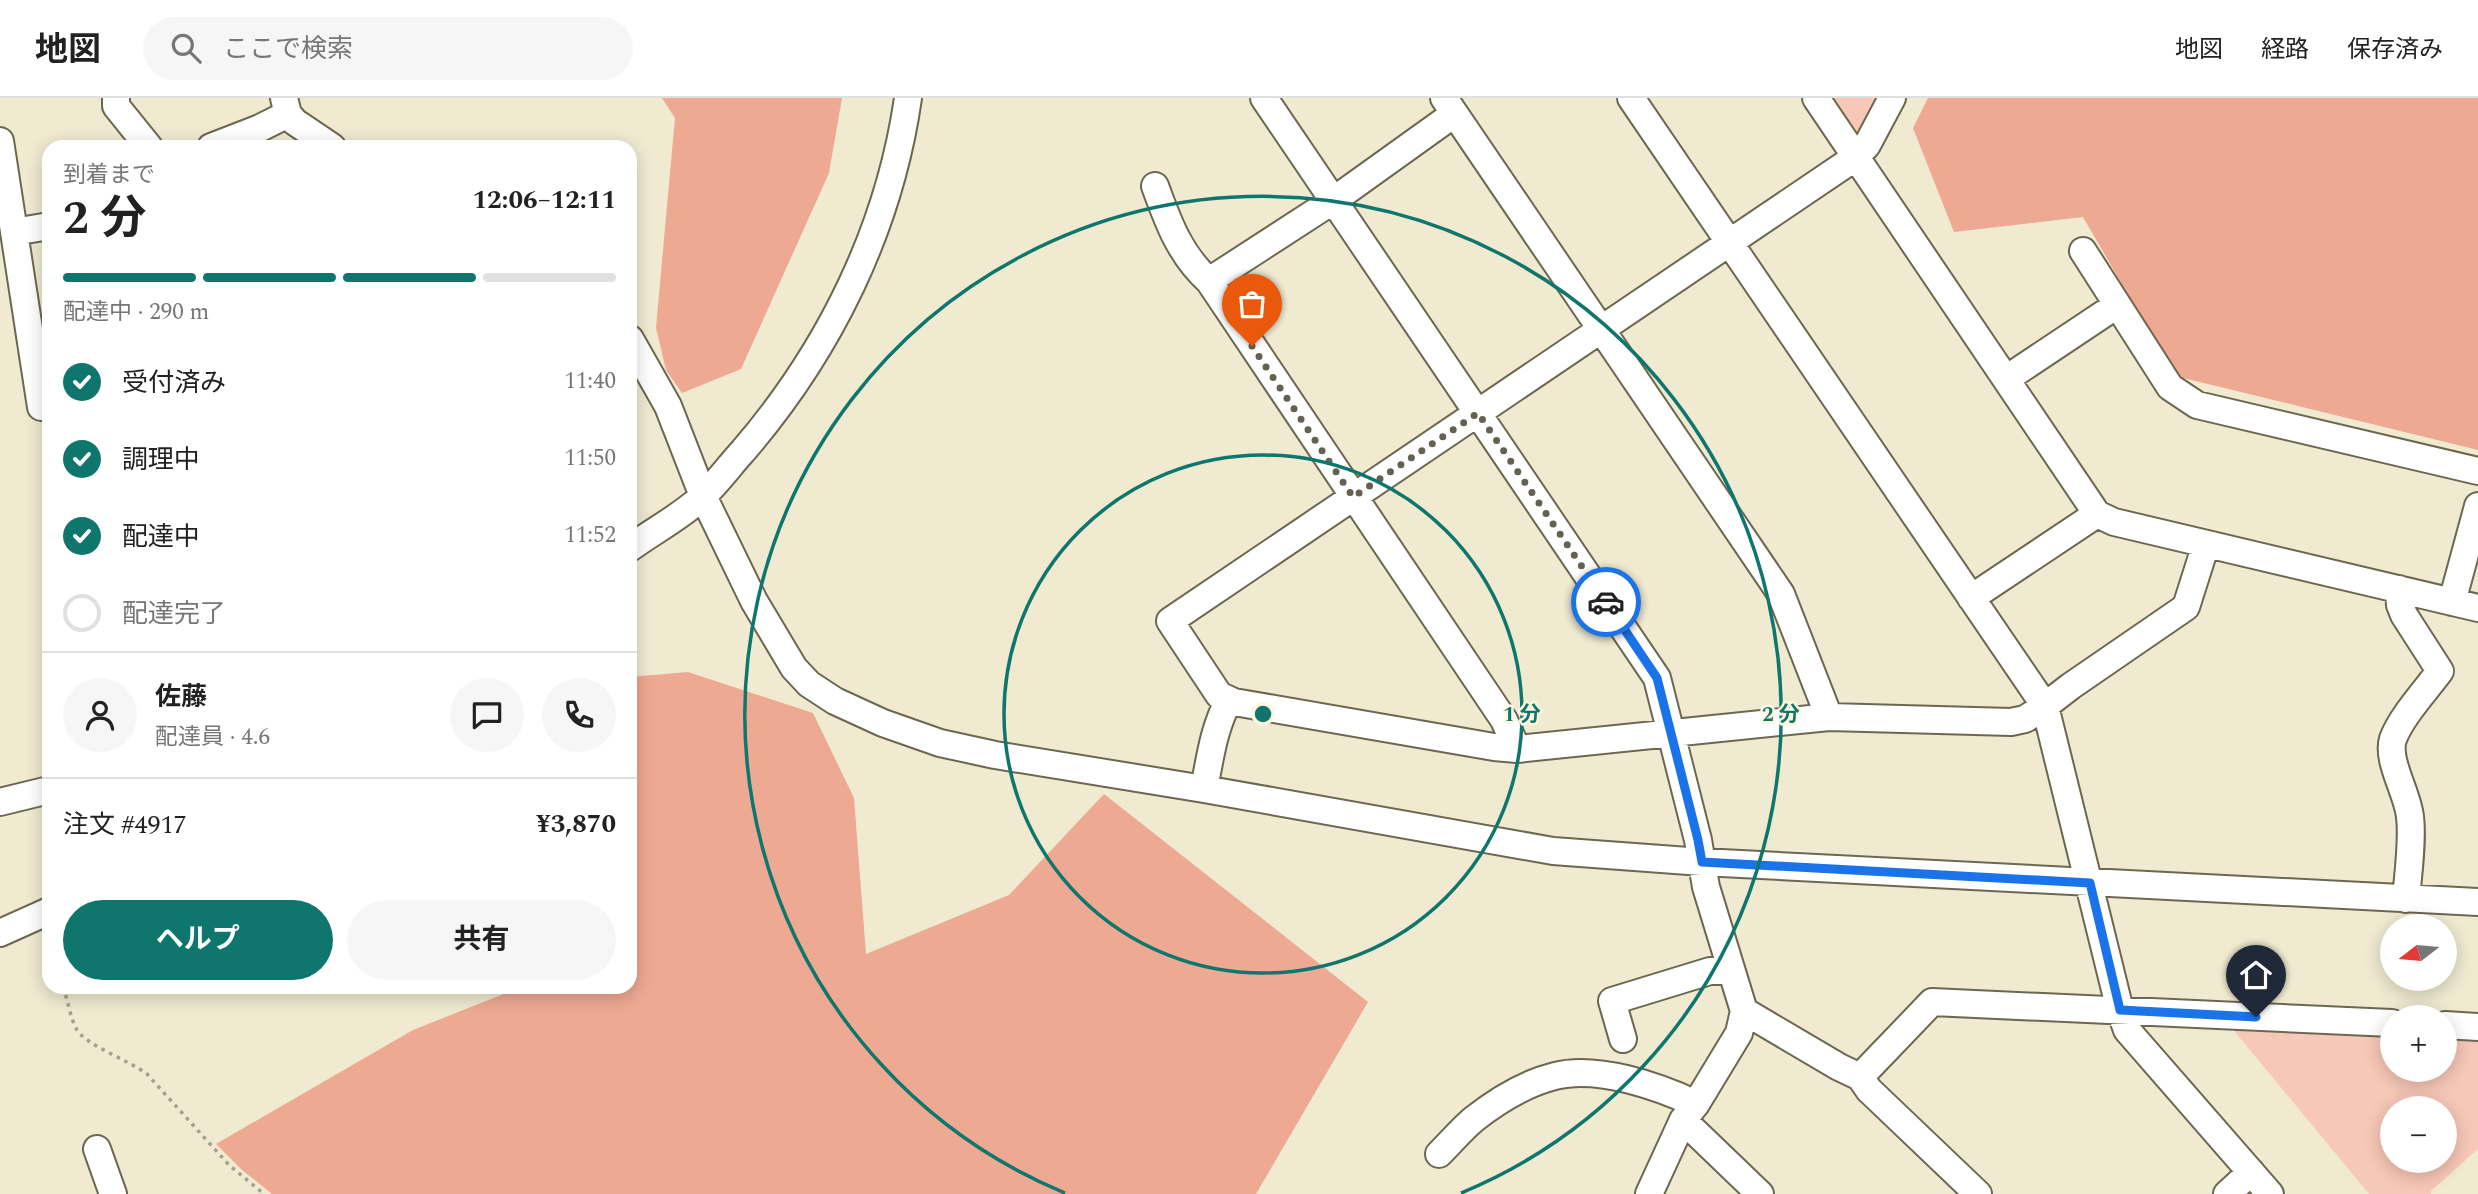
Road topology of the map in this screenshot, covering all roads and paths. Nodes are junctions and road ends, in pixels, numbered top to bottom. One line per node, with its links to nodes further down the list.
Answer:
1 (116, 98): 9 (street)
2 (908, 98): 29 (street)
3 (1264, 98): 15 (street)
4 (1631, 98): 18 (street)
5 (1816, 98): 13 (street)
6 (1892, 98): 13 (street)
7 (286, 106): 10 (street); 11 (street)
8 (1449, 106): 15 (street); 23 (street)
9 (143, 140)
10 (229, 140)
11 (321, 140)
12 (0, 141): 17 (street)
13 (1856, 157): 18 (street); 25 (street)
14 (1155, 186): 20 (street)
15 (1334, 200): 20 (street); 27 (street)
16 (42, 227): 17 (street)
17 (15, 232): 21 (street)
18 (1729, 243): 23 (street); 36 (street)
19 (2083, 251): 22 (street)
20 (1209, 281): 30 (street)
21 (12, 298): 26 (street)
22 (2117, 305): 25 (street); 28 (street)
23 (1600, 329): 27 (street); 41 (street)
24 (637, 351): 29 (street)
25 (2006, 379): 32 (street)
26 (42, 407)
27 (1478, 413): 30 (street); 42 (street)
28 (2478, 471)
29 (703, 496): 33 (street); 44 (street)
30 (1353, 497): 39 (street); 43 (street)
31 (2478, 506): 37 (street)
32 (2097, 513): 34 (street); 36 (street)
33 (637, 543)
34 (2206, 544): 35 (street); 40 (street)
35 (2399, 589): 37 (street); 49 (street)
36 (1971, 598): 40 (street)
37 (2452, 602): 38 (street)
38 (2478, 608)
39 (1229, 700): 43 (street); 44 (street)
40 (2045, 706): 41 (street); 48 (street)
41 (1829, 717): 42 (street)
42 (1671, 733): 43 (street); 47 (street)
43 (1517, 749)
44 (1204, 789): 47 (street)
45 (42, 792): 46 (street)
46 (0, 802)
47 (1702, 862): 48 (street); 53 (street)
48 (2090, 883): 49 (street); 55 (street)
49 (2406, 899): 50 (street)
50 (2478, 902)
51 (42, 914): 52 (street)
52 (0, 933)
53 (1731, 971): 56 (street); 60 (street)
54 (65, 994): 67 (path)
55 (2120, 1010): 57 (street); 61 (street); 65 (street)
56 (1744, 1011): 61 (street); 62 (street)
57 (2380, 1022)
58 (2457, 1026): 59 (street)
59 (2478, 1027)
60 (1623, 1038)
61 (1860, 1077): 70 (street)
62 (1689, 1112): 64 (street); 68 (street); 69 (street)
63 (97, 1149): 66 (street)
64 (1440, 1154)
65 (2251, 1172): 71 (street); 72 (street)
66 (113, 1194)
67 (264, 1194)
68 (1649, 1194)
69 (1760, 1194)
70 (1978, 1194)
71 (2227, 1194)
72 (2270, 1194)

